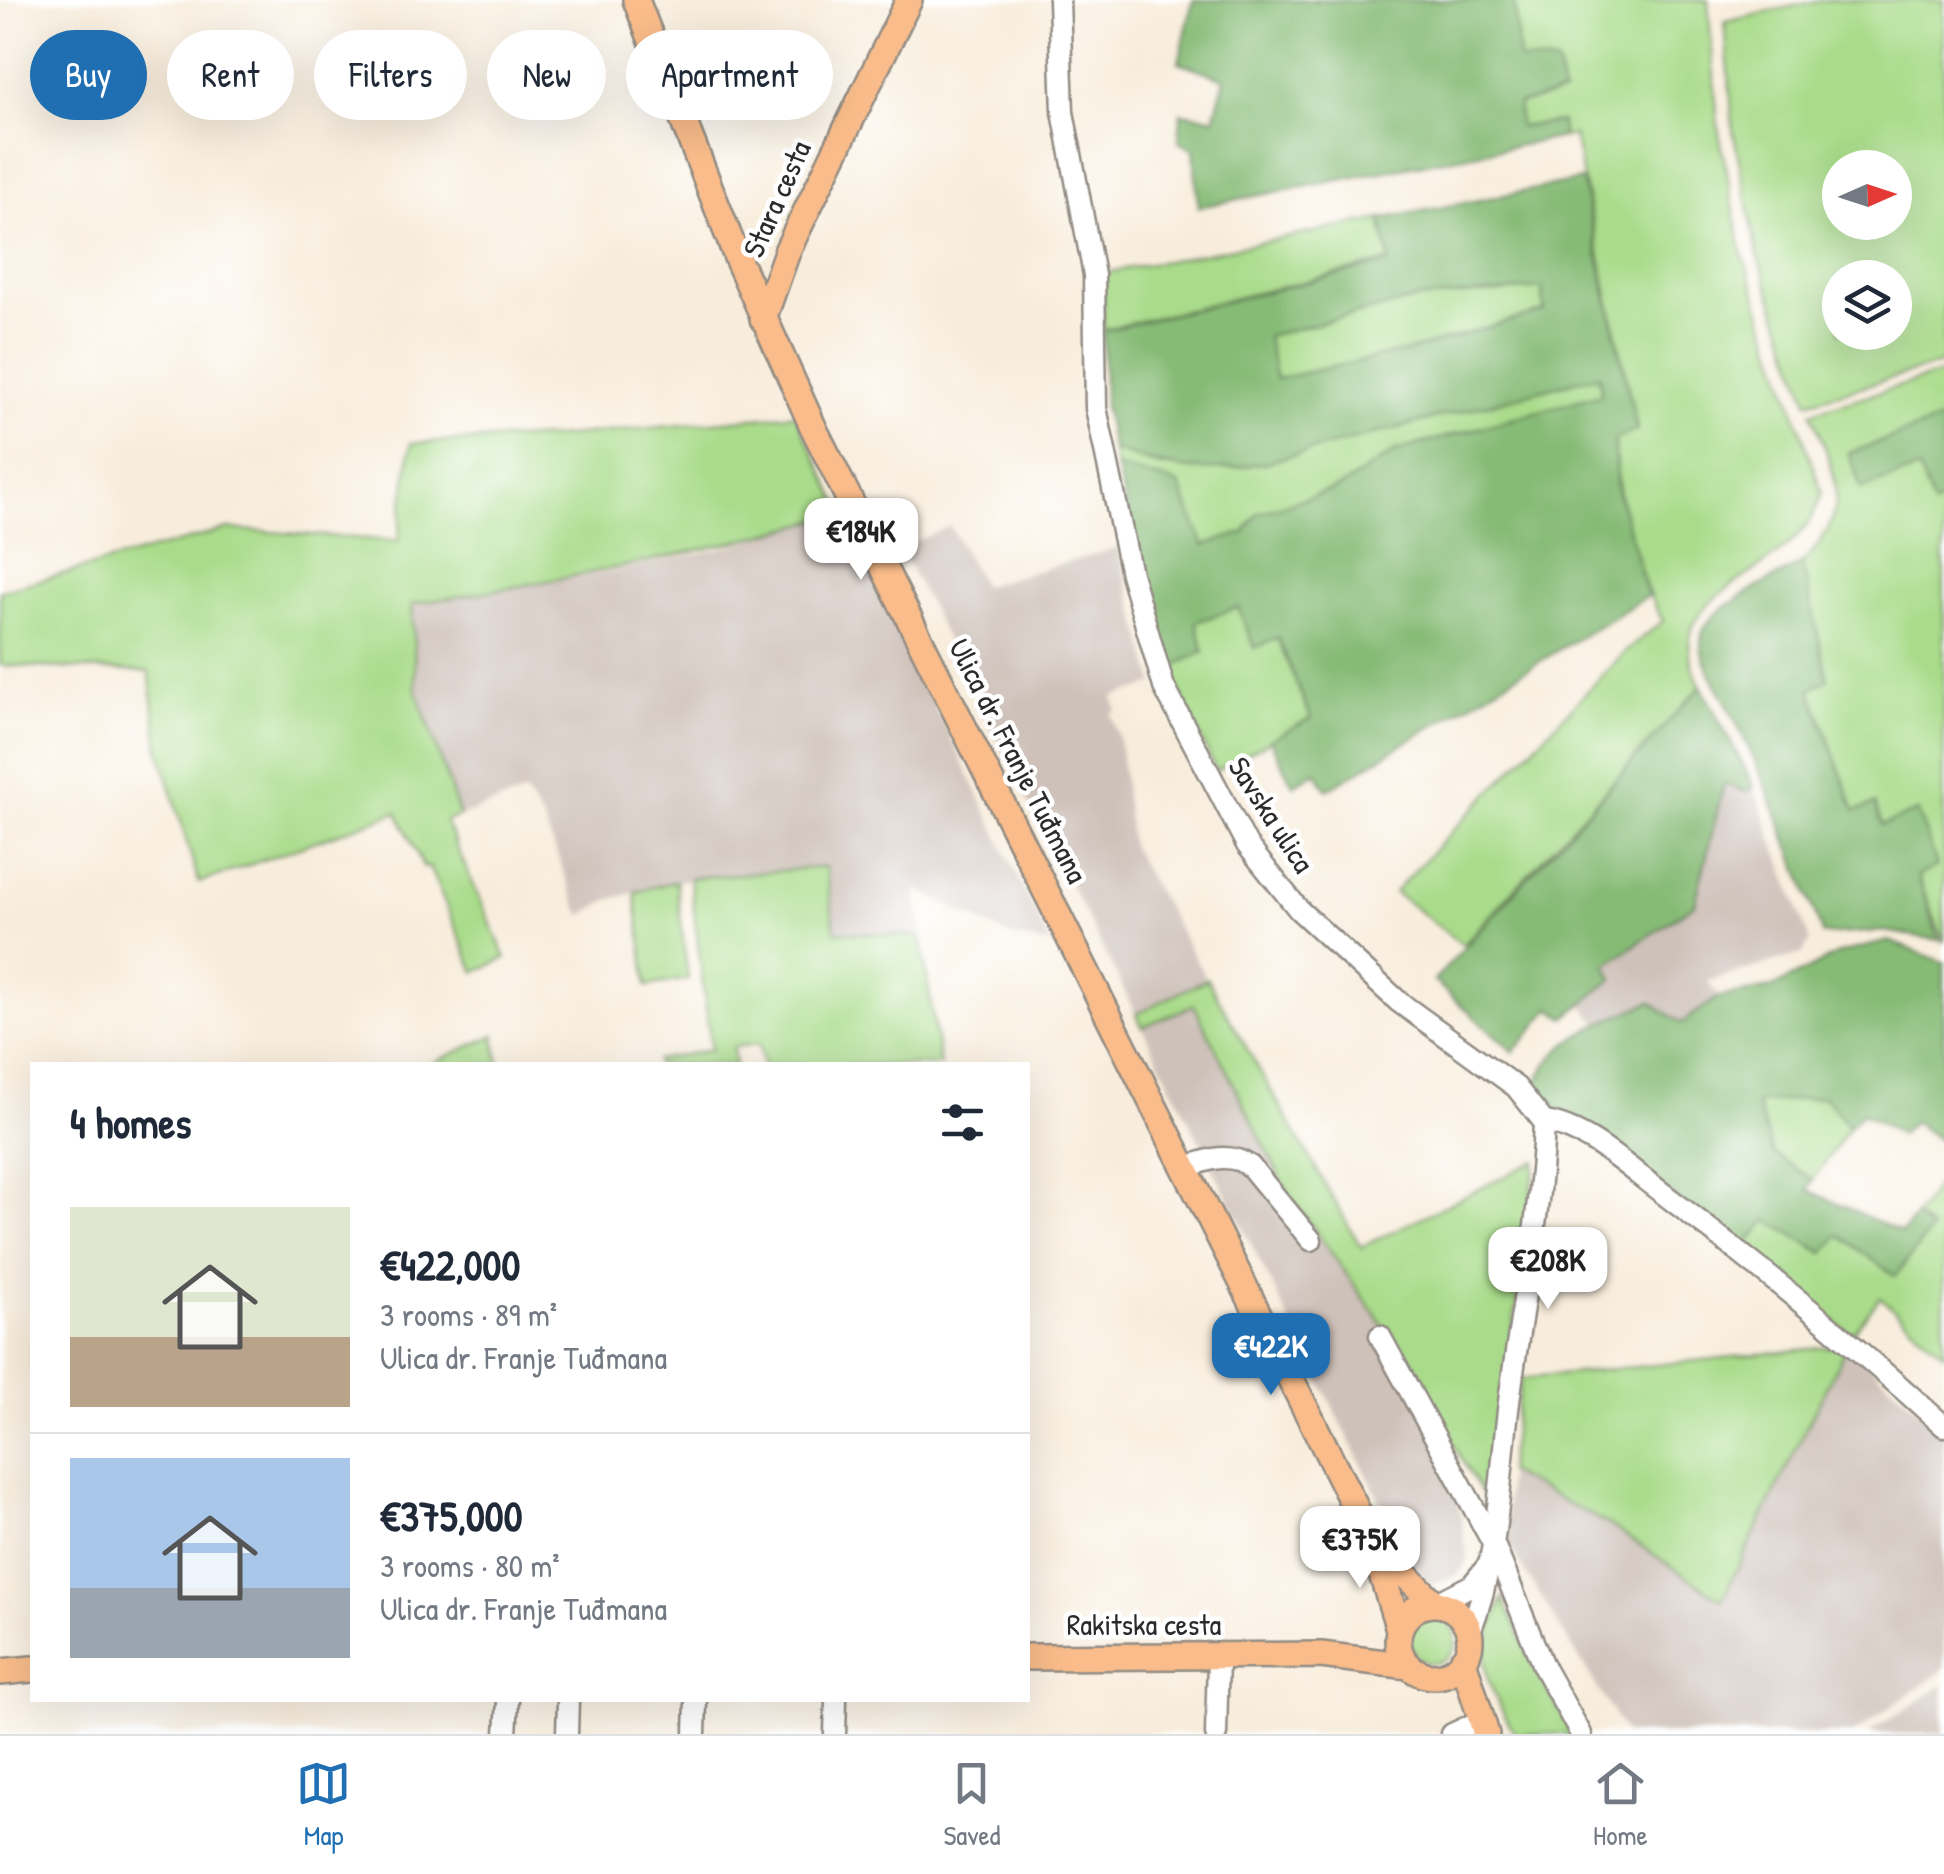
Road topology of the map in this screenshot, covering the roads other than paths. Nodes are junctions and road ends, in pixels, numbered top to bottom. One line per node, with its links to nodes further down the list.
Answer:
1 (636, 0): 4 (main road, Ulica dr. Franje Tuđmana)
2 (909, 0): 4 (main road, Stara cesta)
3 (1060, 0): 5 (street, Savska ulica)
4 (763, 319): 6 (main road, Ulica dr. Franje Tuđmana)
5 (1544, 1122): 9 (street); 11 (street)
6 (1186, 1167): 7 (street); 10 (main road, Ulica dr. Franje Tuđmana)
7 (1311, 1240)
8 (1380, 1336): 11 (street)
9 (1944, 1426)
10 (1371, 1539): 12 (main road, Ulica dr. Franje Tuđmana); 13 (main road, Ulica dr. Franje Tuđmana)
11 (1493, 1554): 12 (street); 14 (street); 34 (street)
12 (1435, 1604): 13 (main road); 14 (main road)
13 (1400, 1629): 15 (main road, Rakitska cesta); 19 (main road)
14 (1469, 1634): 18 (main road)
15 (1320, 1655): 17 (main road, Rakitska cesta); 19 (main road, Rakitska cesta)
16 (1030, 1657): 17 (main road, Rakitska cesta)
17 (1218, 1658): 32 (street)
18 (1463, 1660): 22 (main road); 27 (main road)
19 (1408, 1666): 22 (main road)
20 (30, 1669): 21 (main road)
21 (0, 1672)
22 (1433, 1676): 27 (main road)
23 (508, 1702): 28 (street)
24 (568, 1702): 29 (street)
25 (696, 1702): 30 (street)
26 (836, 1702): 31 (street)
27 (1481, 1723): 33 (street)
28 (506, 1734)
29 (568, 1734)
30 (694, 1734)
31 (835, 1734)
32 (1216, 1734)
33 (1452, 1734)
34 (1581, 1734)

